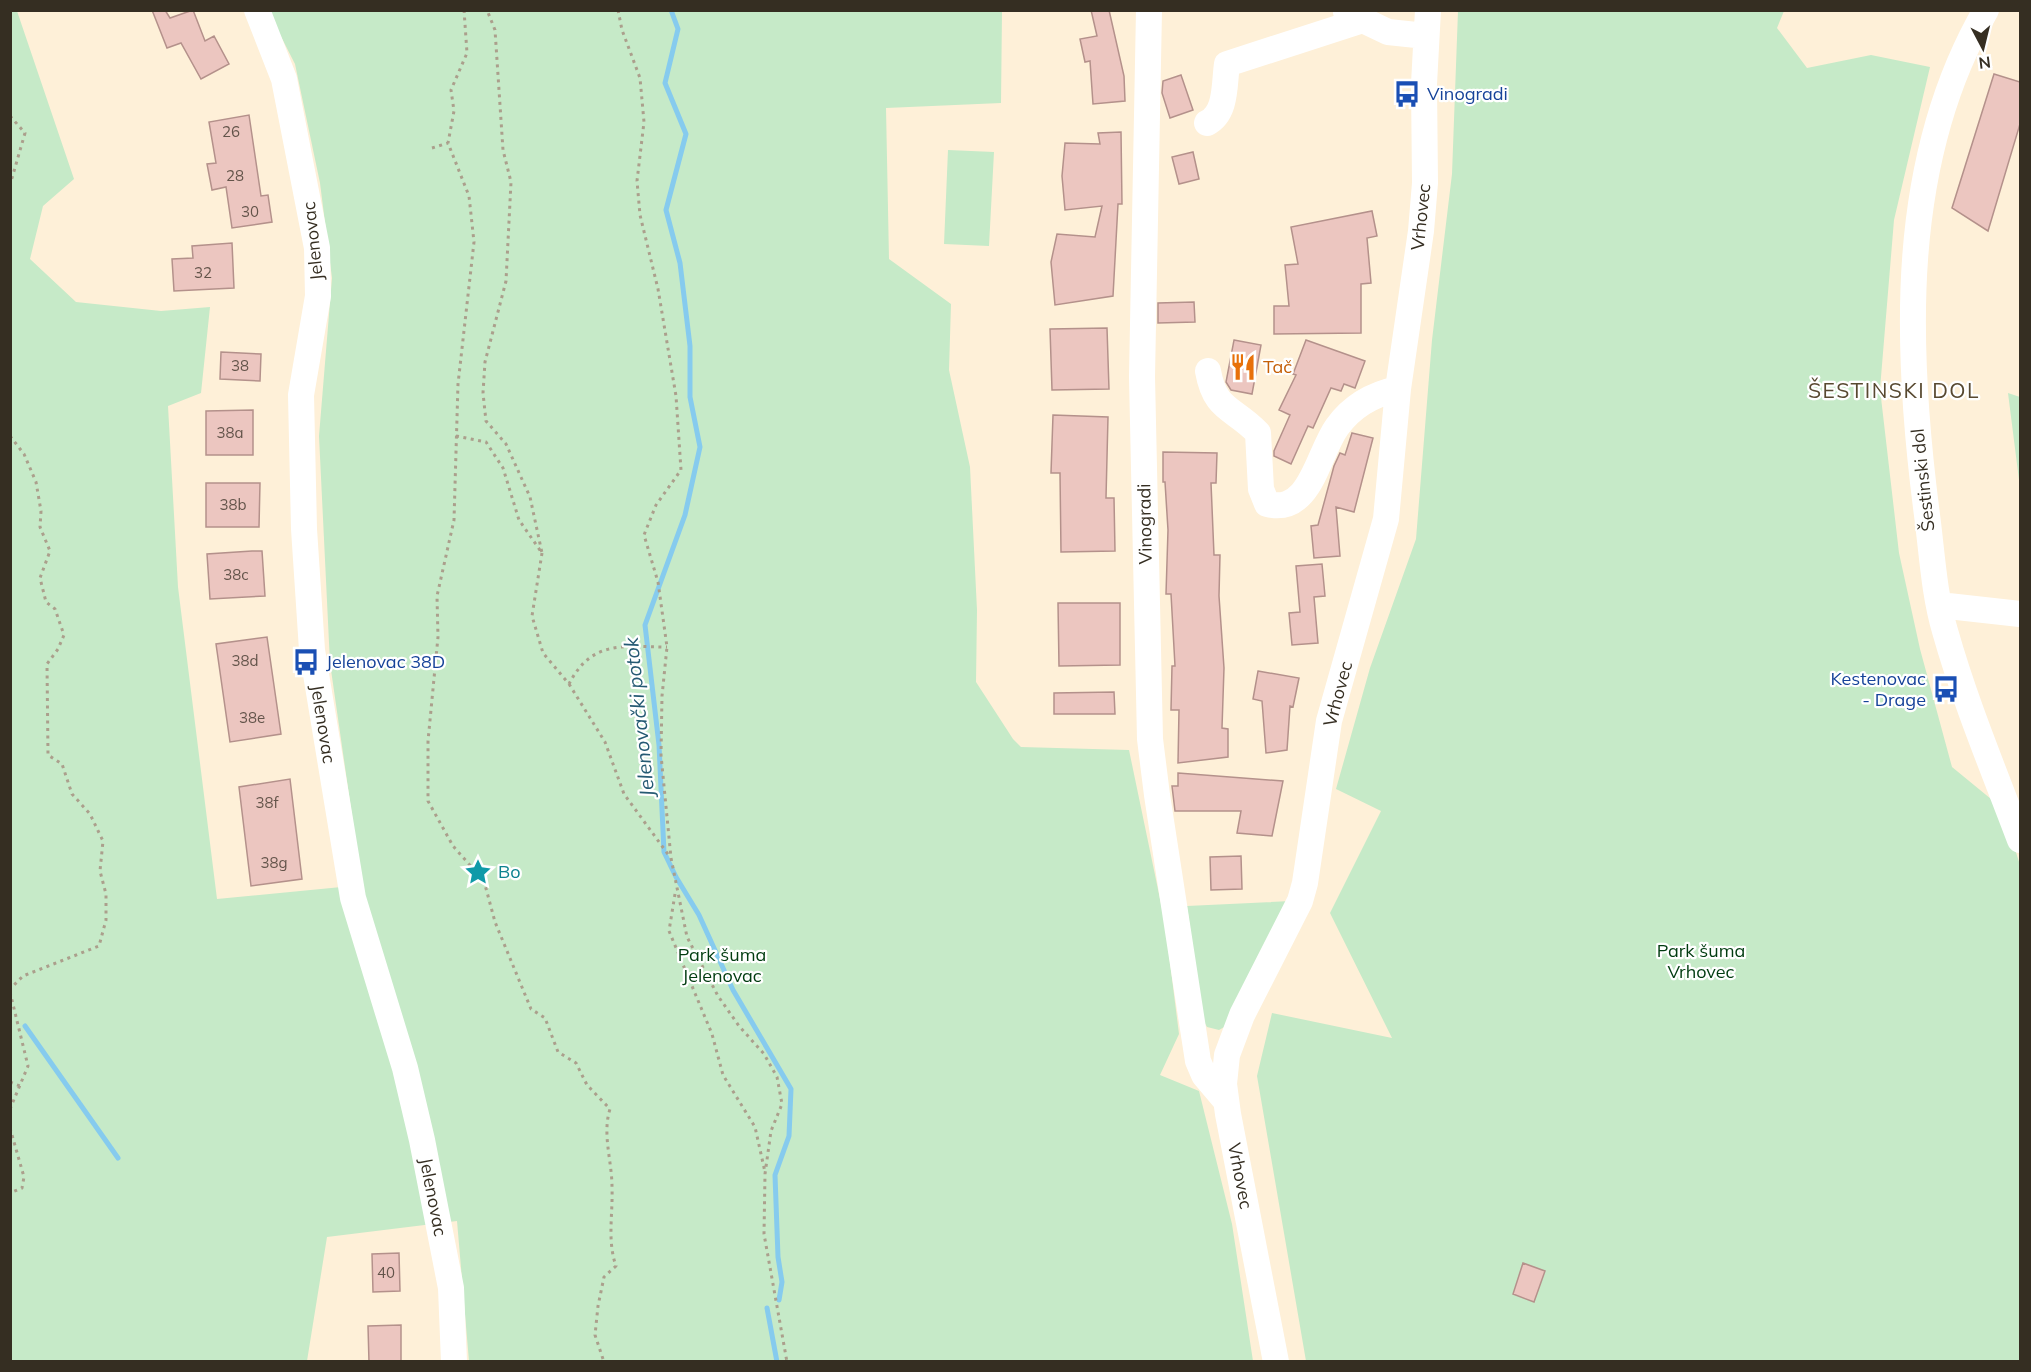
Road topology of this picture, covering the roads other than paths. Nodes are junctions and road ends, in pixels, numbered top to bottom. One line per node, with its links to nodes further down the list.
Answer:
1 (257, 10): 16 (street, Jelenovac)
2 (1149, 10): 13 (street, Vinogradi)
3 (1428, 10): 6 (street, Vrhovec)
4 (1978, 14): 10 (street, Šestinski dol)
5 (1352, 16): 6 (street); 7 (street)
6 (1426, 36): 9 (street, Vrhovec)
7 (1208, 123)
8 (1209, 371): 9 (street)
9 (1398, 389): 14 (street, Vrhovec)
10 (1939, 605): 11 (street); 12 (street, Šestinski dol)
11 (2020, 614)
12 (2020, 840)
13 (1194, 1035): 14 (street); 15 (street, Vinogradi)
14 (1231, 1045): 15 (street, Vrhovec)
15 (1226, 1101): 17 (street, Vrhovec)
16 (454, 1362)
17 (1276, 1362)

